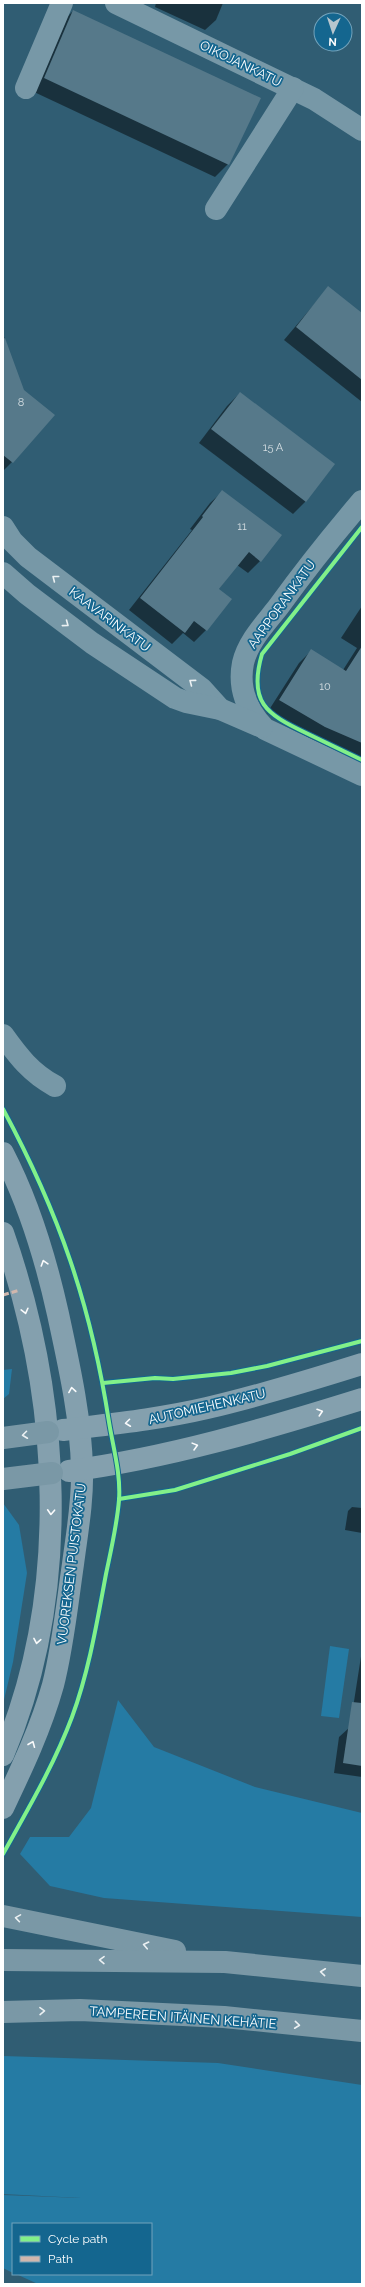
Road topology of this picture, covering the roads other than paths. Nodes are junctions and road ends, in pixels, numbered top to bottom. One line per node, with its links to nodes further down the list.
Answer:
1 (62, 3): 4 (street)
2 (116, 3): 3 (street, OIKOJANKATU)
3 (145, 9): 5 (street, OIKOJANKATU)
4 (26, 88)
5 (292, 88): 6 (street, OIKOJANKATU); 7 (street)
6 (362, 130)
7 (216, 209)
8 (362, 501): 12 (street, AARPORANKATU)
9 (6, 538): 11 (street, KAAVARINKATU, one-way to 9)
10 (3, 573): 11 (street, KAAVARINKATU, one-way to 11)
11 (220, 709): 12 (street, KAAVARINKATU)
12 (265, 729): 13 (street, AARPORANKATU)
13 (362, 775)
14 (3, 1035): 15 (street)
15 (54, 1086)
16 (3, 1153): 20 (main road, VUOREKSEN PUISTOKATU, one-way to 16)
17 (3, 1233): 21 (main road, VUOREKSEN PUISTOKATU, one-way to 21)
18 (362, 1364): 20 (main road, AUTOMIEHENKATU, one-way to 20)
19 (362, 1399): 23 (main road, one-way to 19)
20 (78, 1428): 21 (main road, AUTOMIEHENKATU); 23 (main road, VUOREKSEN PUISTOKATU)
21 (48, 1432): 22 (highway, one-way to 22); 24 (main road, VUOREKSEN PUISTOKATU)
22 (3, 1438)
23 (82, 1469): 24 (main road); 27 (main road, VUOREKSEN PUISTOKATU, one-way to 23)
24 (52, 1473): 25 (highway); 26 (main road, VUOREKSEN PUISTOKATU, one-way to 26)
25 (3, 1479)
26 (3, 1755)
27 (3, 1808)
28 (3, 1916): 30 (highway, one-way to 28)
29 (3, 1960): 30 (highway, one-way to 29)
30 (225, 1962): 31 (highway, one-way to 30)
31 (362, 1976)
32 (3, 2012): 33 (highway, TAMPEREEN ITÄINEN KEHÄTIE, one-way to 33)
33 (362, 2031)

